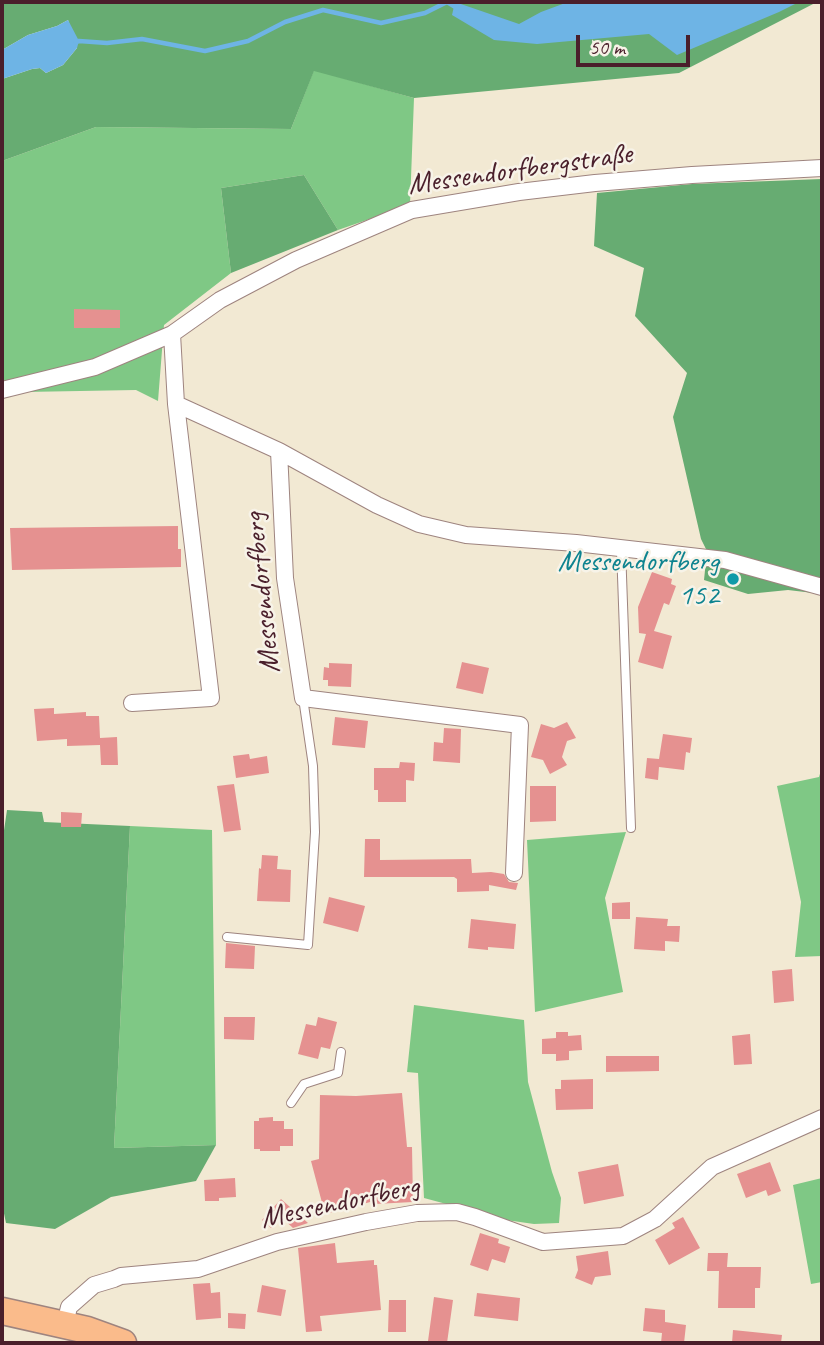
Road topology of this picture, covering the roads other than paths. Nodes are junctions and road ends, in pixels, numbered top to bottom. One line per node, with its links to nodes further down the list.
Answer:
1 (822, 168): 2 (street, Messendorfbergstraße)
2 (172, 334): 3 (street); 4 (street)
3 (2, 390)
4 (176, 404): 5 (street); 9 (street)
5 (279, 450): 6 (street); 8 (street, Messendorfberg)
6 (621, 548): 7 (street); 10 (lane)
7 (822, 587)
8 (303, 698): 11 (street, Messendorfberg); 12 (lane)
9 (132, 703)
10 (632, 828)
11 (514, 873)
12 (227, 937)
13 (341, 1052): 14 (lane)
14 (291, 1103)
15 (822, 1118): 17 (street, Messendorfberg)
16 (2, 1311): 17 (main road)
17 (65, 1324): 18 (main road)
18 (123, 1343)

